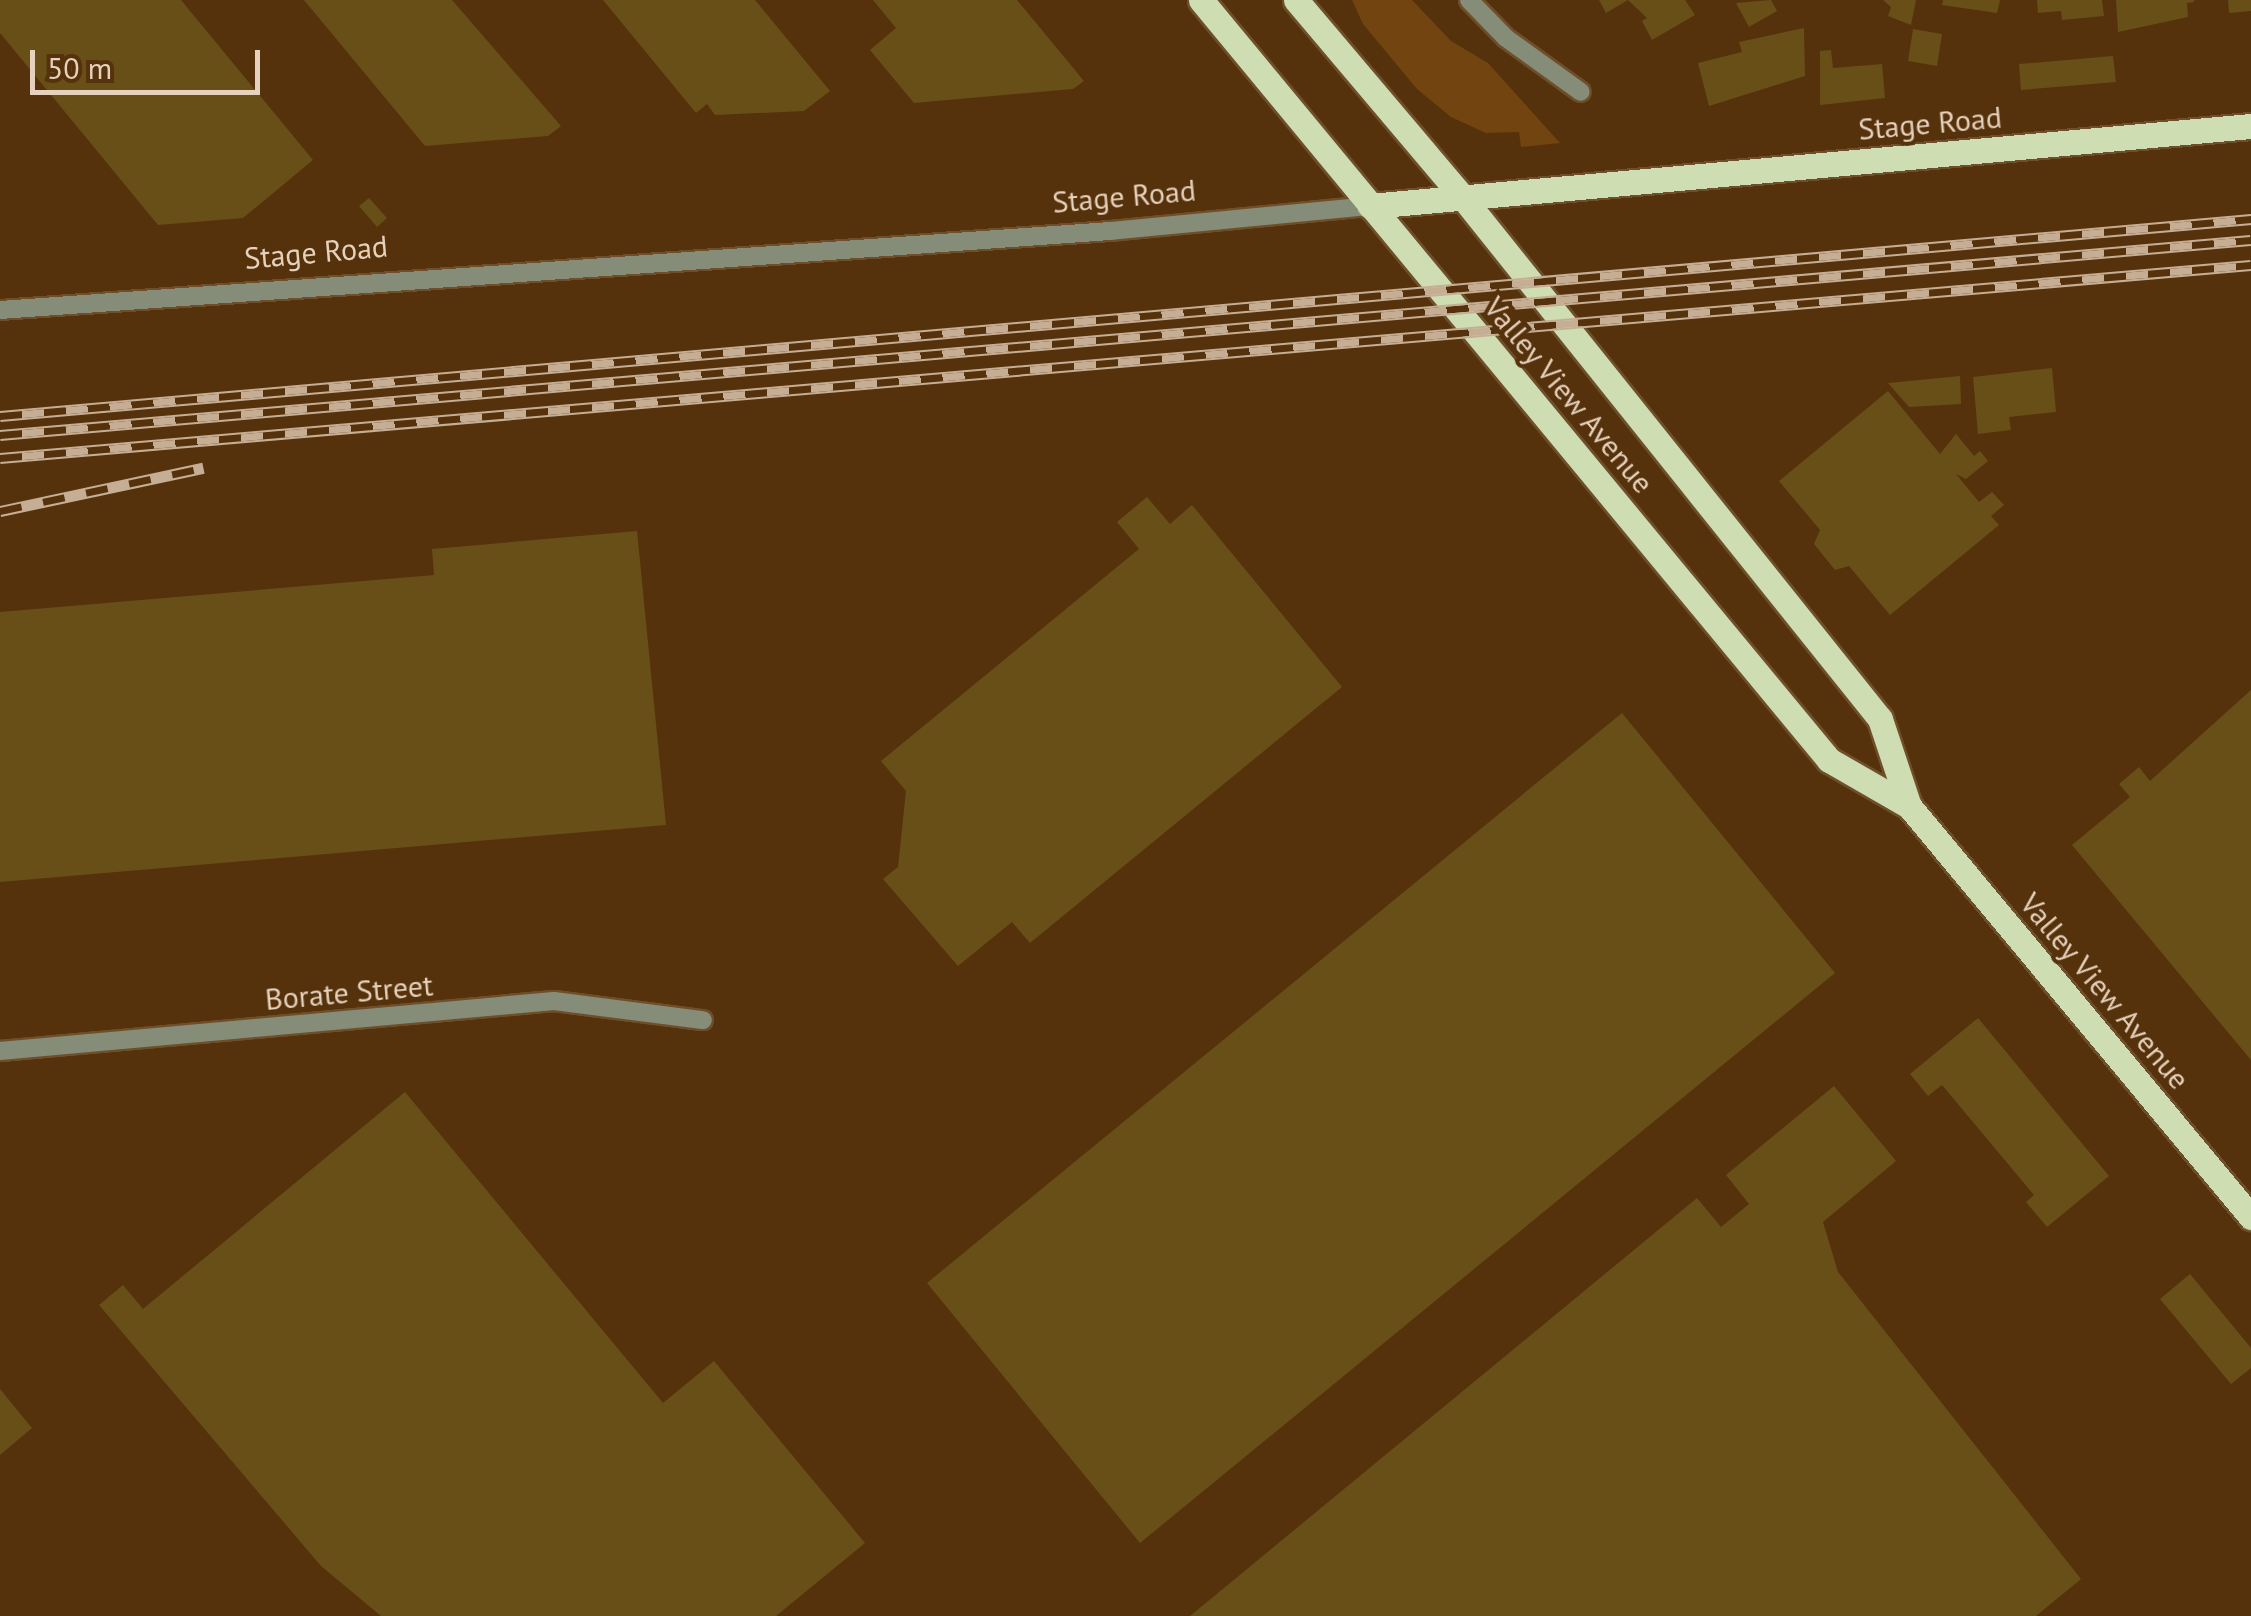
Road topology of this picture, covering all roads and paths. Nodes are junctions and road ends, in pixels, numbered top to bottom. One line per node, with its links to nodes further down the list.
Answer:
1 (1201, 0): 7 (main road, Valley View Avenue)
2 (1296, 0): 6 (main road, Valley View Avenue)
3 (1469, 0): 4 (street)
4 (1581, 92)
5 (2251, 126): 6 (main road, Stage Road)
6 (1464, 199): 7 (main road, Stage Road); 9 (main road, Valley View Avenue)
7 (1370, 206): 8 (street, Stage Road); 9 (main road, Valley View Avenue)
8 (0, 310)
9 (1909, 806): 12 (main road, Valley View Avenue)
10 (703, 1020): 11 (street, Borate Street)
11 (0, 1050)
12 (2251, 1217)

